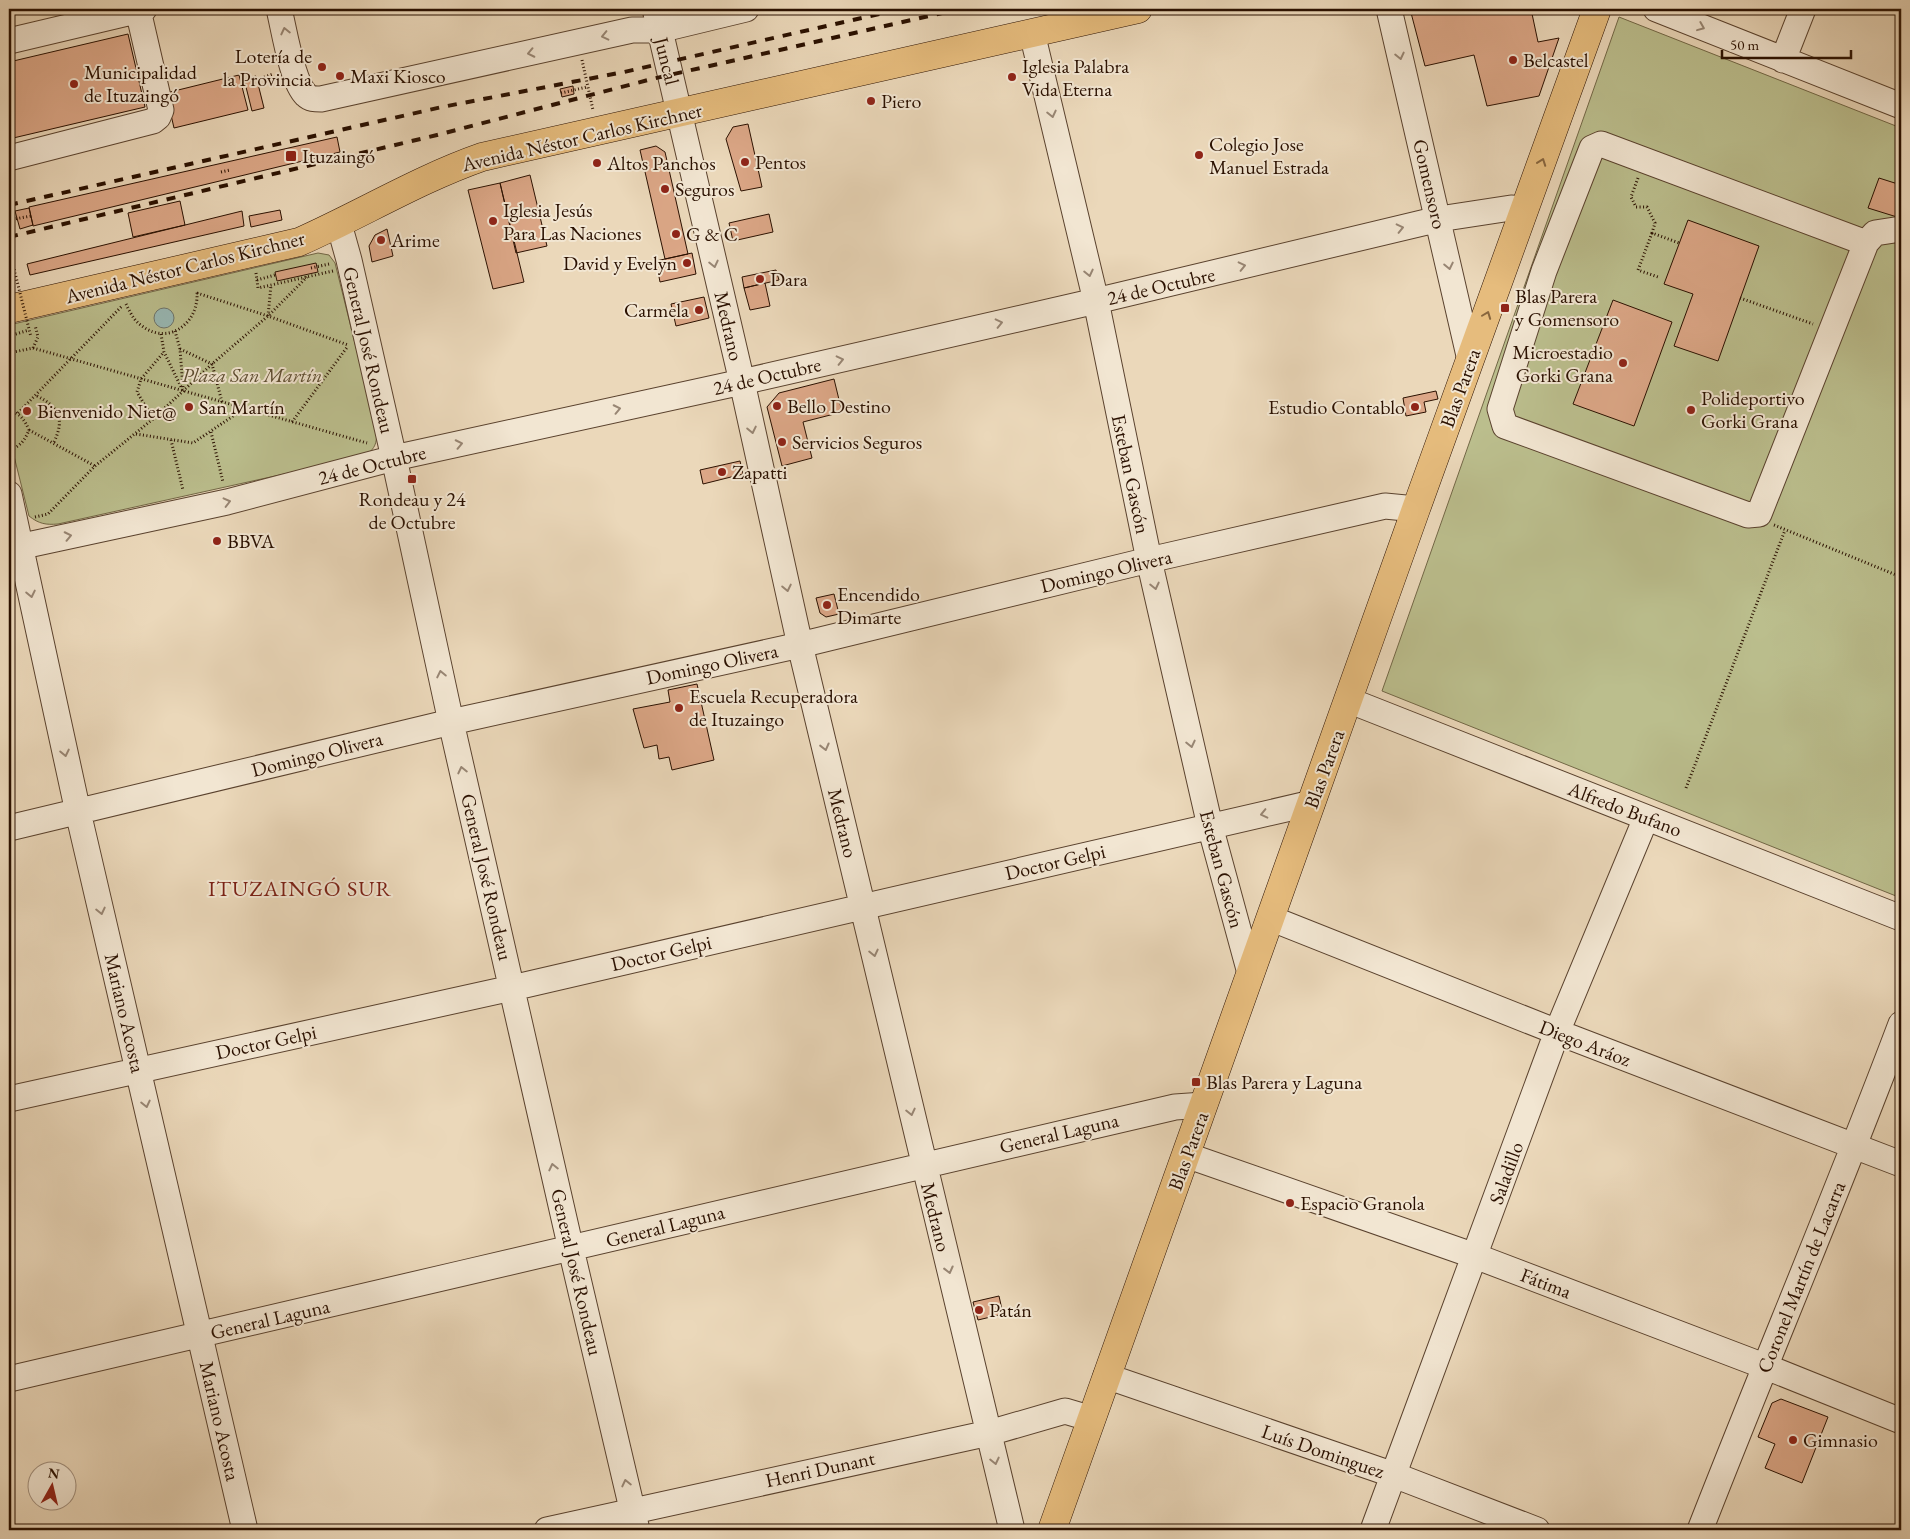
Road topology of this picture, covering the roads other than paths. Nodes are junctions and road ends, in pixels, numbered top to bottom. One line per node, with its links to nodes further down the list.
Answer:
1 (141, 9): 12 (street); 16 (street)
2 (279, 9): 10 (street, one-way to 2)
3 (702, 9): 10 (street)
4 (746, 9): 10 (street)
5 (1138, 9): 11 (main road, Avenida Néstor Carlos Kirchner)
6 (1389, 9): 18 (street, Gomensoro, one-way to 18)
7 (1597, 9): 17 (main road, Blas Parera, one-way to 7)
8 (1656, 9): 13 (street, one-way to 13)
9 (1803, 9): 13 (street)
10 (657, 19): 15 (street, Juncal)
11 (1032, 33): 15 (main road, Avenida Néstor Carlos Kirchner); 22 (street, Esteban Gascón, one-way to 22)
12 (9, 41)
13 (1783, 60): 14 (street)
14 (1901, 106)
15 (680, 114): 19 (main road, Avenida Néstor Carlos Kirchner); 25 (street, Medrano, one-way to 25)
16 (9, 158)
17 (1525, 209): 18 (street, 24 de Octubre); 24 (main road, Blas Parera, one-way to 17)
18 (1439, 219): 22 (street, 24 de Octubre, one-way to 18); 24 (street, Gomensoro, one-way to 24)
19 (339, 224): 23 (main road, Avenida Néstor Carlos Kirchner); 26 (street, General José Rondeau)
20 (1901, 229): 21 (street)
21 (1866, 243): 21 (street)
22 (1096, 301): 25 (street, 24 de Octubre, one-way to 22); 30 (street, Esteban Gascón)
23 (22, 315)
24 (1470, 360): 28 (main road, Blas Parera)
25 (742, 382): 26 (street, 24 de Octubre, one-way to 25); 31 (street, Medrano, one-way to 31)
26 (393, 454): 29 (street, 24 de Octubre, one-way to 26); 33 (street, General José Rondeau, one-way to 26)
27 (9, 494): 29 (street, Mariano Acosta)
28 (1416, 509): 30 (street, Domingo Olivera); 32 (main road, Blas Parera)
29 (14, 548): 35 (street, Mariano Acosta, one-way to 35)
30 (1149, 560): 31 (street, Domingo Olivera); 37 (street, Esteban Gascón, one-way to 37)
31 (800, 645): 33 (street, Domingo Olivera); 39 (street, Medrano, one-way to 39)
32 (1348, 700): 34 (main road, Blas Parera); 36 (street, Alfredo Bufano)
33 (452, 722): 35 (street, Domingo Olivera); 43 (street, General José Rondeau, one-way to 33)
34 (1312, 803): 37 (street, Doctor Gelpi, one-way to 37); 40 (main road, Blas Parera)
35 (78, 812): 38 (street, Domingo Olivera); 46 (street, Mariano Acosta, one-way to 46)
36 (1646, 818): 41 (street, Alfredo Bufano); 45 (street, Saladillo)
37 (1210, 826): 39 (street, Doctor Gelpi); 42 (street, Esteban Gascón)
38 (9, 828)
39 (863, 906): 43 (street, Doctor Gelpi); 51 (street, Medrano, one-way to 51)
40 (1270, 918): 42 (main road, Blas Parera); 45 (street, Diego Aráoz)
41 (1901, 918)
42 (1250, 973): 48 (main road, Blas Parera)
43 (512, 988): 46 (street, Doctor Gelpi); 53 (street, General José Rondeau, one-way to 43)
44 (1901, 1024): 49 (street, Coronel Martín de Lacarra)
45 (1557, 1032): 49 (street, Diego Aráoz); 54 (street, Saladillo)
46 (138, 1070): 47 (street, Doctor Gelpi); 55 (street, Mariano Acosta, one-way to 55)
47 (9, 1099)
48 (1204, 1105): 50 (main road, Blas Parera); 51 (street, General Laguna)
49 (1855, 1146): 52 (street, Diego Aráoz); 56 (street, Coronel Martín de Lacarra)
50 (1186, 1156): 54 (street, Fátima); 57 (main road, Blas Parera)
51 (923, 1164): 53 (street, General Laguna); 61 (street, Medrano, one-way to 61)
52 (1901, 1164)
53 (571, 1249): 55 (street, General Laguna); 63 (street, General José Rondeau, one-way to 53)
54 (1476, 1256): 56 (street, Fátima); 62 (street, Saladillo)
55 (201, 1335): 58 (street, General Laguna); 64 (street, Mariano Acosta)
56 (1764, 1366): 60 (street, Fátima); 70 (street, Coronel Martín de Lacarra)
57 (1106, 1376): 59 (main road, Blas Parera); 62 (street, Luís Dominguez)
58 (9, 1379)
59 (1092, 1419): 61 (street, Henri Dunant); 67 (main road, Blas Parera)
60 (1901, 1422)
61 (989, 1433): 63 (street, Henri Dunant); 66 (street, Medrano, one-way to 66)
62 (1394, 1475): 68 (street, Saladillo); 69 (street, Luís Dominguez)
63 (635, 1520): 65 (street, Henri Dunant)
64 (245, 1530)
65 (547, 1530)
66 (1012, 1530)
67 (1052, 1530)
68 (1373, 1530)
69 (1537, 1530)
70 (1700, 1530)

